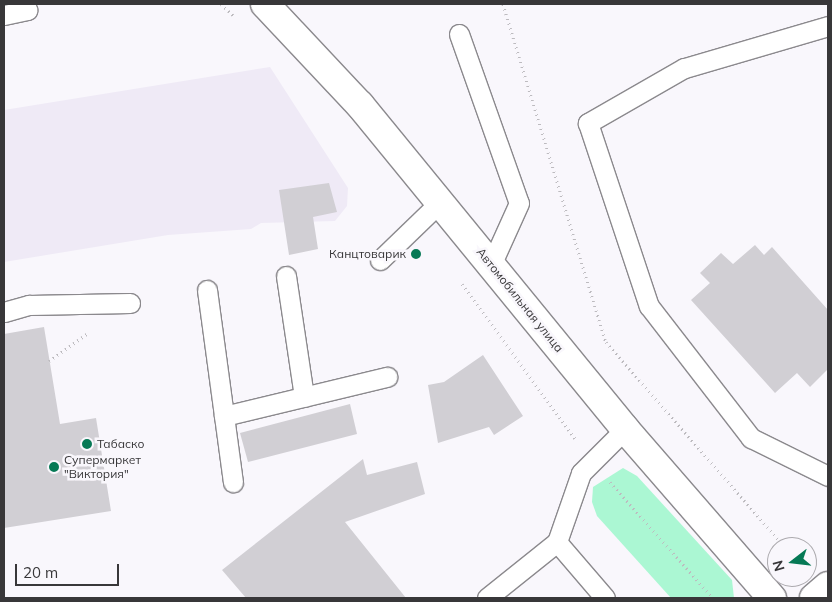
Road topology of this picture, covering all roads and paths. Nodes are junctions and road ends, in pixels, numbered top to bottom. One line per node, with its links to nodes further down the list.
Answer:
1 (24, 4): 4 (lane)
2 (221, 4): 5 (path)
3 (265, 4): 8 (street, Автомобильная улица)
4 (4, 15)
5 (238, 19)
6 (828, 26): 21 (lane)
7 (459, 34): 10 (lane)
8 (441, 201): 9 (lane); 10 (street, Автомобильная улица)
9 (380, 260)
10 (491, 265): 19 (street, Автомобильная улица)
11 (286, 276): 17 (lane)
12 (459, 280): 20 (path)
13 (207, 290): 18 (lane)
14 (130, 303): 15 (lane)
15 (4, 312)
16 (387, 377): 17 (lane)
17 (304, 397): 18 (lane)
18 (224, 416): 22 (lane)
19 (625, 429): 20 (lane); 25 (street, Автомобильная улица)
20 (591, 460): 23 (lane); 28 (path)
21 (828, 476)
22 (233, 482)
23 (557, 542): 26 (lane); 27 (lane)
24 (828, 586): 29 (street)
25 (768, 597)
26 (487, 598)
27 (605, 598)
28 (713, 598)
29 (814, 598)

